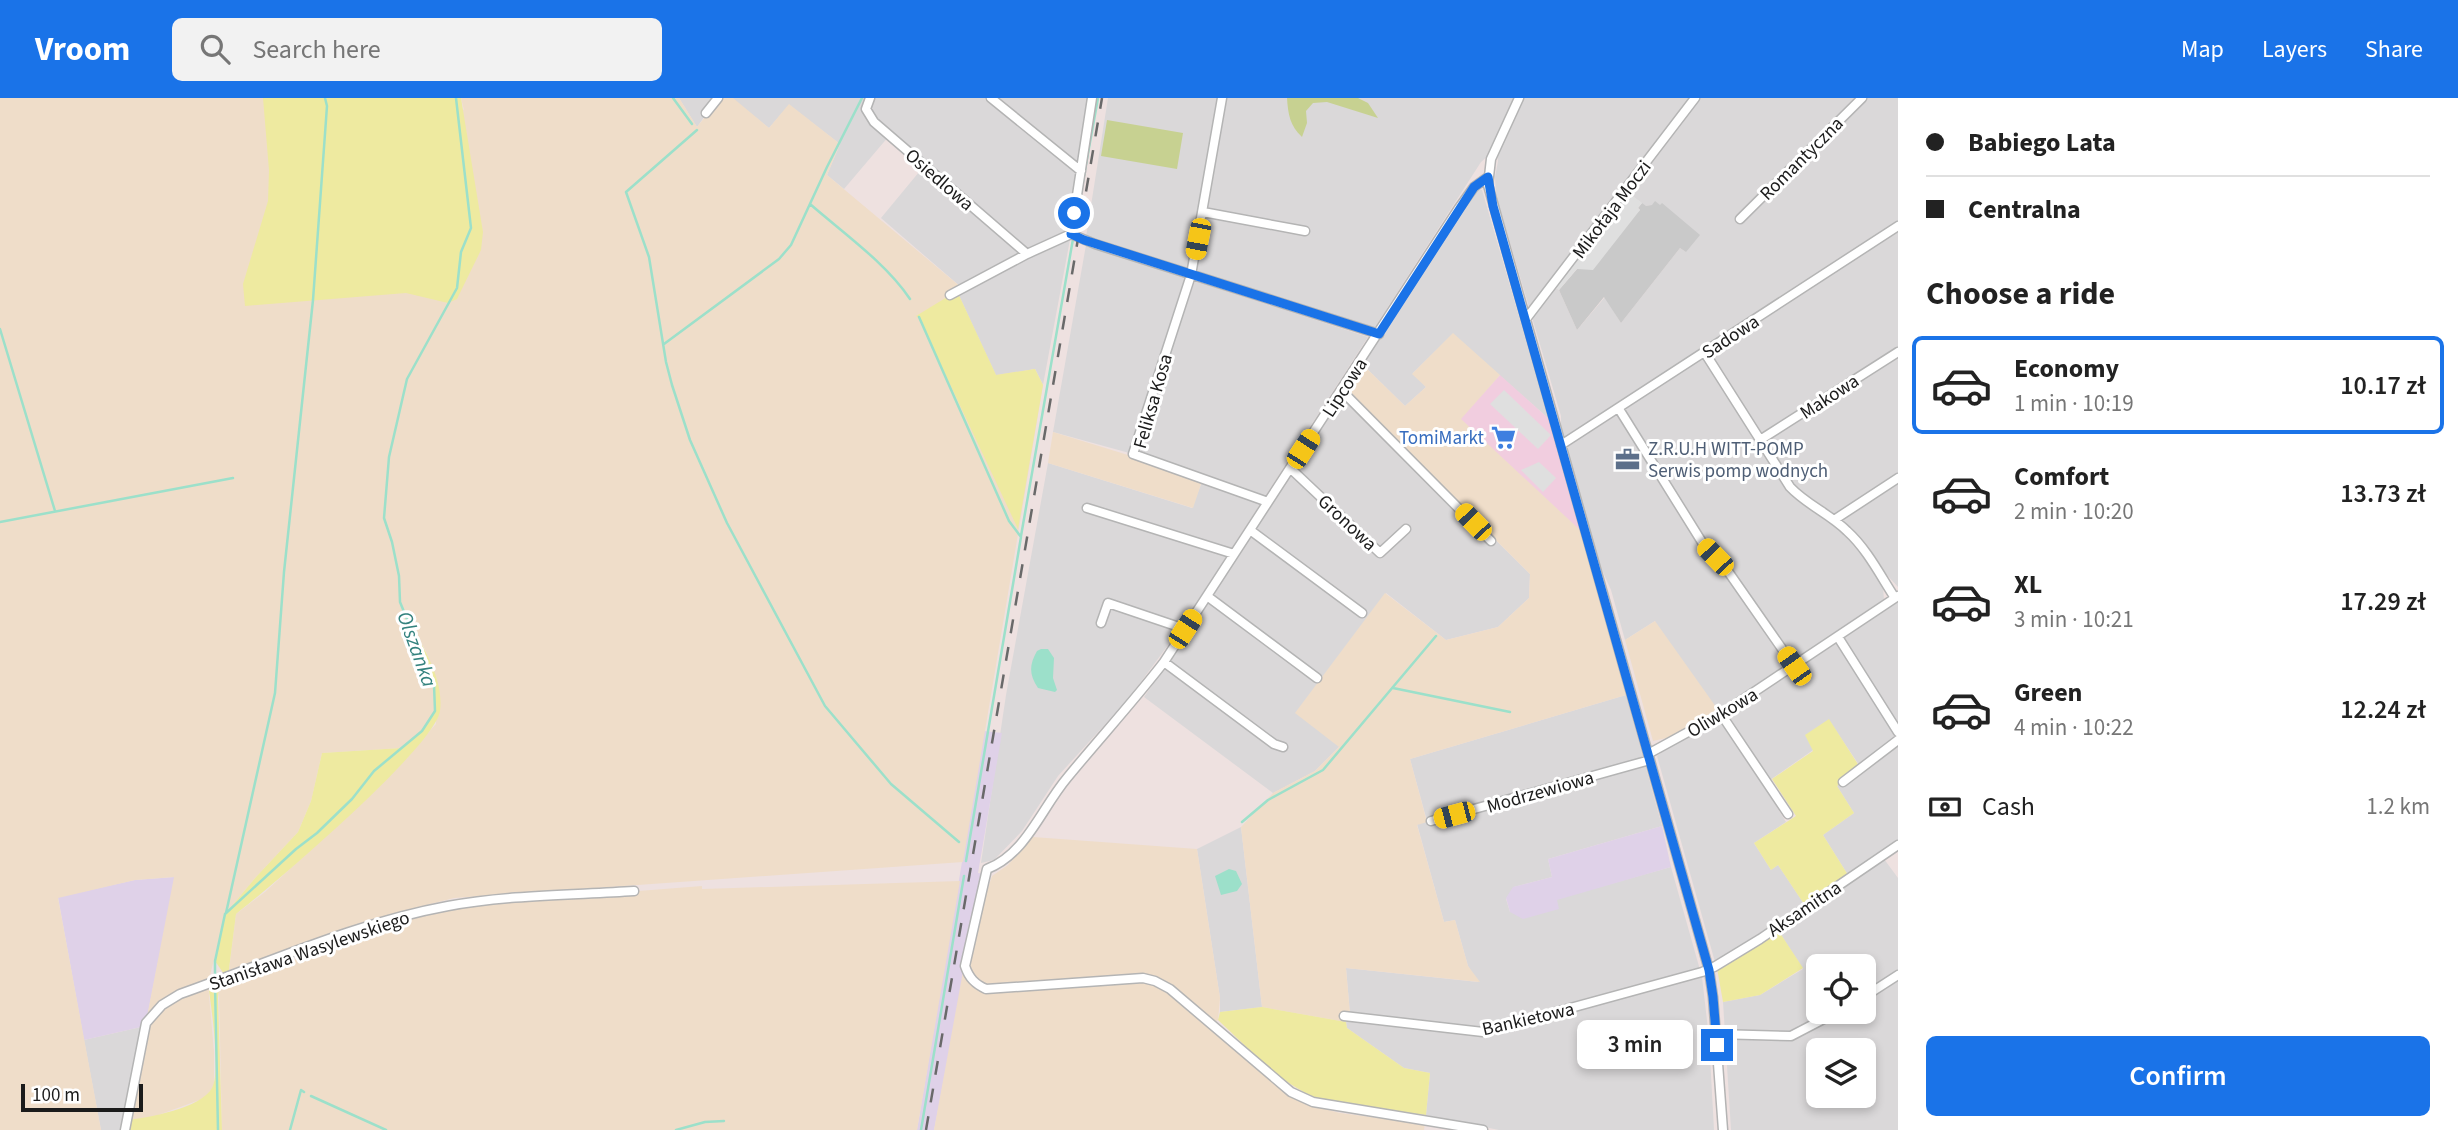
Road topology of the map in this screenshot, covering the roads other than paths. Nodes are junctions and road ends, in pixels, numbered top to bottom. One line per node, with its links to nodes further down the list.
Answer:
1 (718, 98): 9 (street)
2 (870, 98): 17 (street, Osiedlowa)
3 (991, 98): 10 (street)
4 (1092, 98): 10 (street)
5 (1223, 98): 12 (street, Feliksa Kosa)
6 (1519, 98): 11 (street)
7 (1695, 98): 20 (street, Mikołaja Moczi)
8 (1861, 98): 13 (street, Romantyczna)
9 (706, 113)
10 (1081, 171): 16 (street)
11 (1488, 177): 20 (street); 21 (street, Lipcowa)
12 (1203, 212): 15 (street); 18 (street, Feliksa Kosa)
13 (1740, 219)
14 (1898, 226): 23 (street, Sadowa)
15 (1305, 231)
16 (1071, 234): 17 (street); 18 (street)
17 (1027, 254): 19 (street)
18 (1191, 275): 21 (street); 30 (street, Feliksa Kosa)
19 (950, 295)
20 (1526, 319): 27 (street)
21 (1379, 334): 24 (street, Lipcowa)
22 (1898, 352): 26 (street, Makowa)
23 (1705, 353): 25 (street, Sadowa); 26 (street)
24 (1341, 390): 28 (street, Lipcowa); 35 (street)
25 (1619, 409): 27 (street, Sadowa); 44 (street)
26 (1760, 440): 32 (street)
27 (1562, 445): 50 (street)
28 (1290, 468): 30 (street, Lipcowa); 33 (street, Gronowa)
29 (1898, 478): 32 (street)
30 (1268, 502): 34 (street, Lipcowa)
31 (1087, 508): 36 (street)
32 (1834, 520): 38 (street)
33 (1406, 529)
34 (1250, 530): 36 (street, Lipcowa); 39 (street)
35 (1491, 541)
36 (1234, 554): 37 (street, Lipcowa)
37 (1207, 596): 41 (street, Lipcowa); 45 (street)
38 (1896, 597): 42 (street, Oliwkowa)
39 (1362, 613)
40 (1101, 623): 41 (street)
41 (1185, 629): 43 (street, Lipcowa)
42 (1838, 637): 44 (street, Oliwkowa); 47 (street)
43 (1164, 662): 49 (street); 63 (street, Lipcowa)
44 (1794, 666): 46 (street, Oliwkowa)
45 (1317, 678)
46 (1721, 714): 50 (street, Oliwkowa); 52 (street)
47 (1898, 732)
48 (1898, 740): 51 (street)
49 (1283, 747)
50 (1649, 757): 53 (street, Modrzewiowa); 56 (street)
51 (1843, 782)
52 (1788, 814)
53 (1431, 821)
54 (1898, 845): 56 (street, Aksamitna)
55 (634, 891): 62 (street, Stanisława Wasylewskiego)
56 (1709, 970): 59 (street, Bankietowa); 61 (street)
57 (1898, 975): 58 (street)
58 (1876, 989)
59 (1344, 1016)
60 (1814, 1024): 61 (street)
61 (1716, 1034): 64 (street)
62 (125, 1130)
63 (1483, 1130)
64 (1723, 1130)

